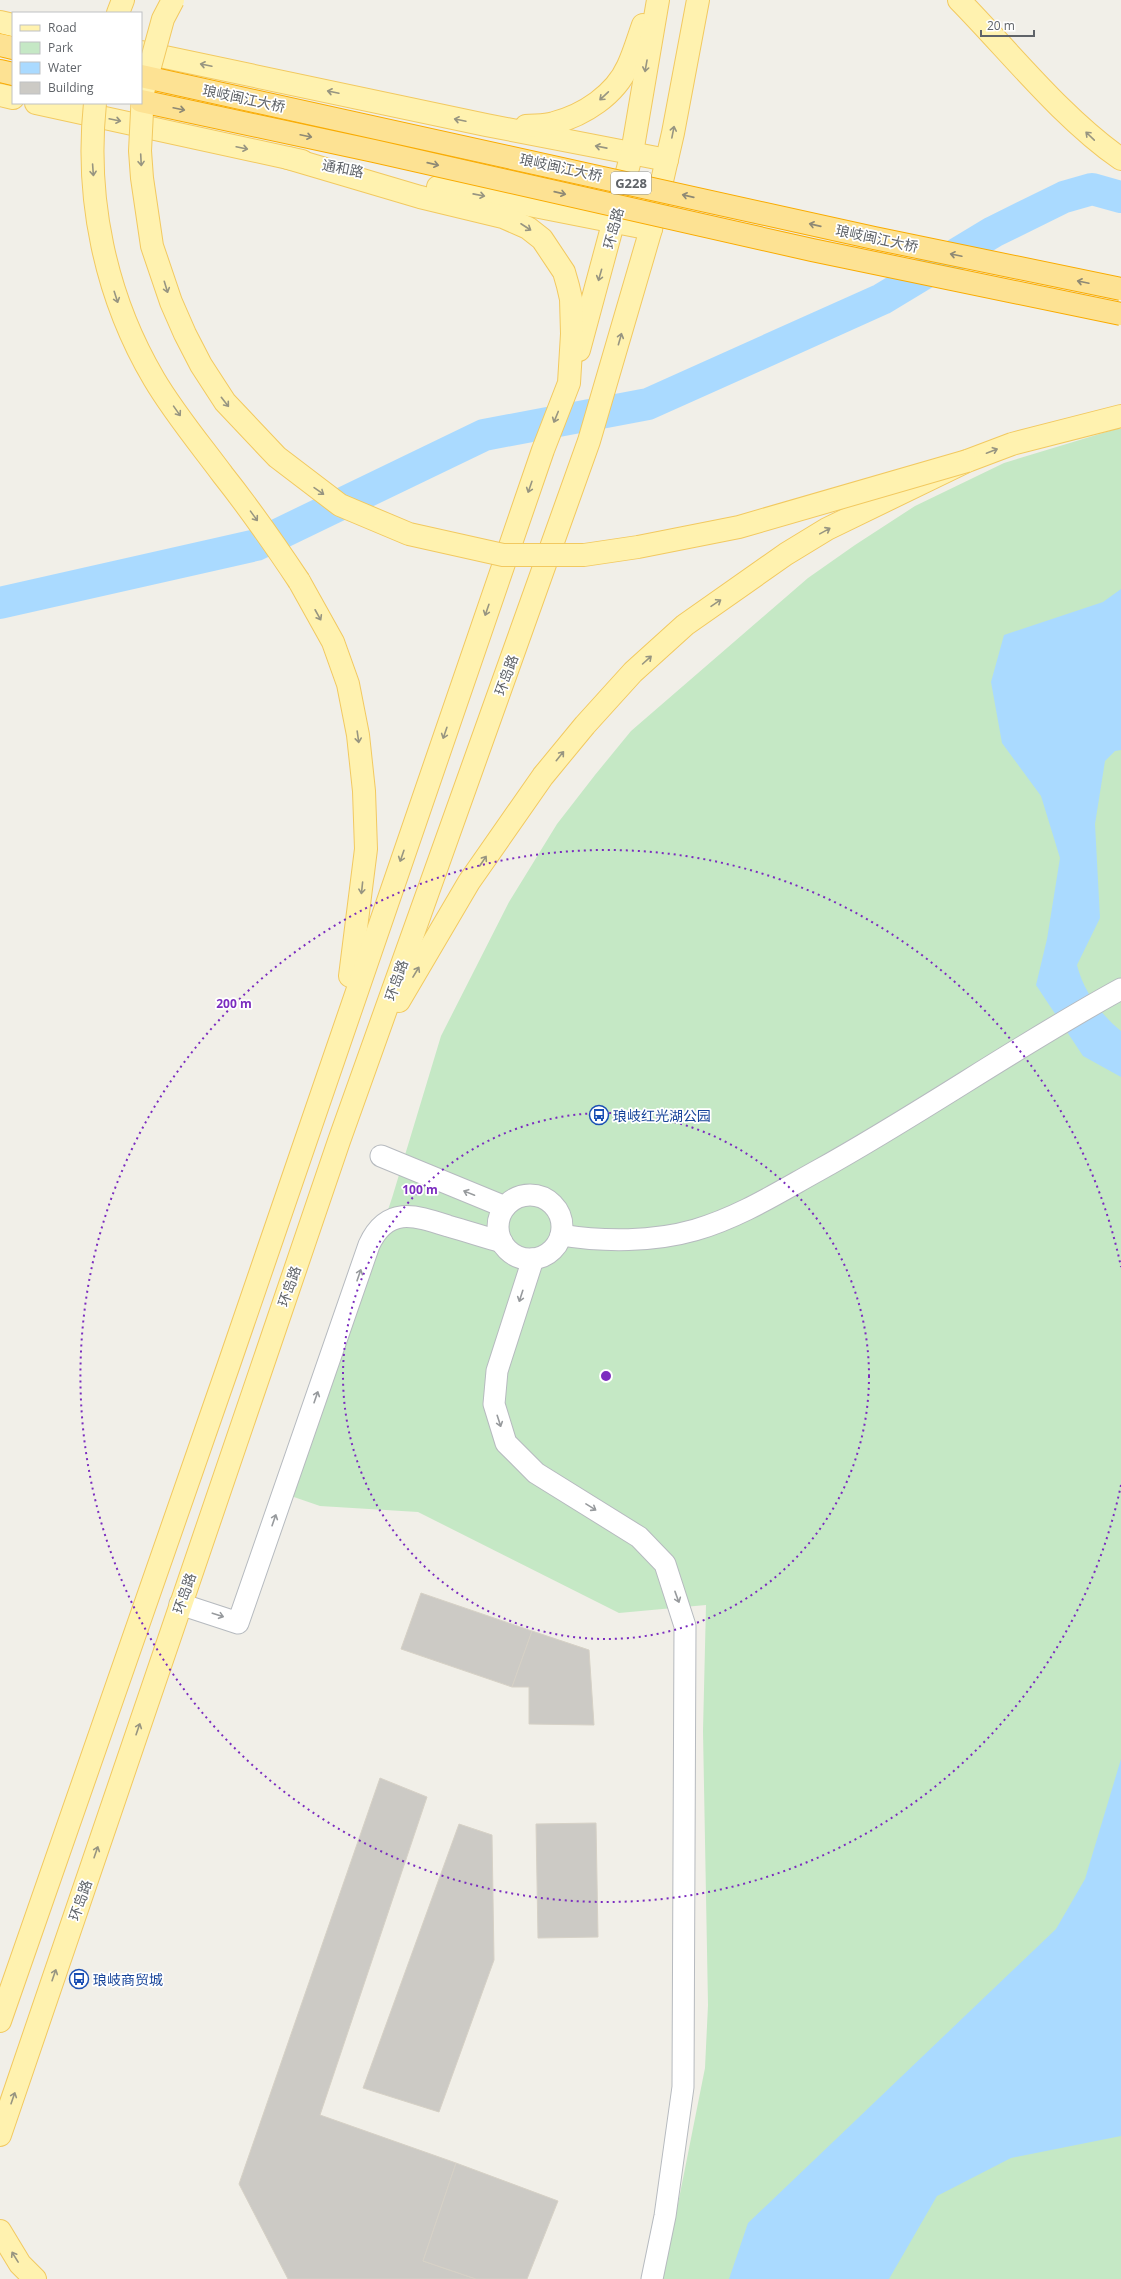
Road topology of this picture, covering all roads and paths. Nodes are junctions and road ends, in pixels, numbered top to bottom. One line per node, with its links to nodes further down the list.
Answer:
1 (123, 0): 8 (main road)
2 (173, 0): 34 (main road, one-way to 34, bridge)
3 (653, 0): 23 (main road, one-way to 23)
4 (658, 0): 24 (main road, 环岛路, one-way to 24)
5 (698, 0): 27 (main road, one-way to 5)
6 (960, 0): 13 (main road)
7 (971, 0): 13 (main road)
8 (118, 12)
9 (0, 22): 10 (main road)
10 (12, 25)
11 (0, 45): 12 (highway)
12 (12, 48)
13 (1008, 51): 26 (main road, one-way to 13)
14 (142, 52): 23 (main road, one-way to 14)
15 (0, 71): 16 (highway)
16 (12, 74)
17 (142, 76): 30 (highway, 琅岐闽江大桥 / G228, one-way to 17, bridge)
18 (0, 95): 19 (main road)
19 (12, 98)
20 (142, 101): 31 (highway, 琅岐闽江大桥 / G228, one-way to 31, bridge)
21 (41, 104): 25 (main road, 通和路, one-way to 25)
22 (95, 104): 36 (main road, one-way to 36, bridge)
23 (486, 125): 24 (main road, one-way to 23)
24 (632, 153): 27 (main road); 28 (main road, 环岛路)
25 (288, 158): 28 (main road, 通和路, one-way to 28); 32 (main road, one-way to 32)
26 (1121, 159)
27 (667, 160): 29 (main road)
28 (615, 222): 29 (main road, 通和路); 32 (main road, 环岛路, one-way to 32)
29 (651, 228): 37 (main road, 环岛路, one-way to 29)
30 (1121, 290)
31 (1121, 314)
32 (569, 383): 36 (main road, one-way to 36)
33 (1121, 416): 34 (main road, one-way to 33)
34 (967, 461): 37 (main road, one-way to 34, bridge)
35 (1121, 989): 40 (street)
36 (341, 1032): 44 (main road)
37 (374, 1042): 43 (main road, 环岛路)
38 (381, 1156): 39 (street, one-way to 38)
39 (505, 1207): 40 (street); 41 (street)
40 (561, 1235): 42 (street)
41 (502, 1242): 42 (street); 43 (street, one-way to 41)
42 (533, 1259): 48 (street, one-way to 48)
43 (180, 1604): 45 (main road, 环岛路, one-way to 43)
44 (0, 2021)
45 (0, 2135)
46 (0, 2231): 47 (main road, one-way to 46)
47 (35, 2279)
48 (652, 2279)

